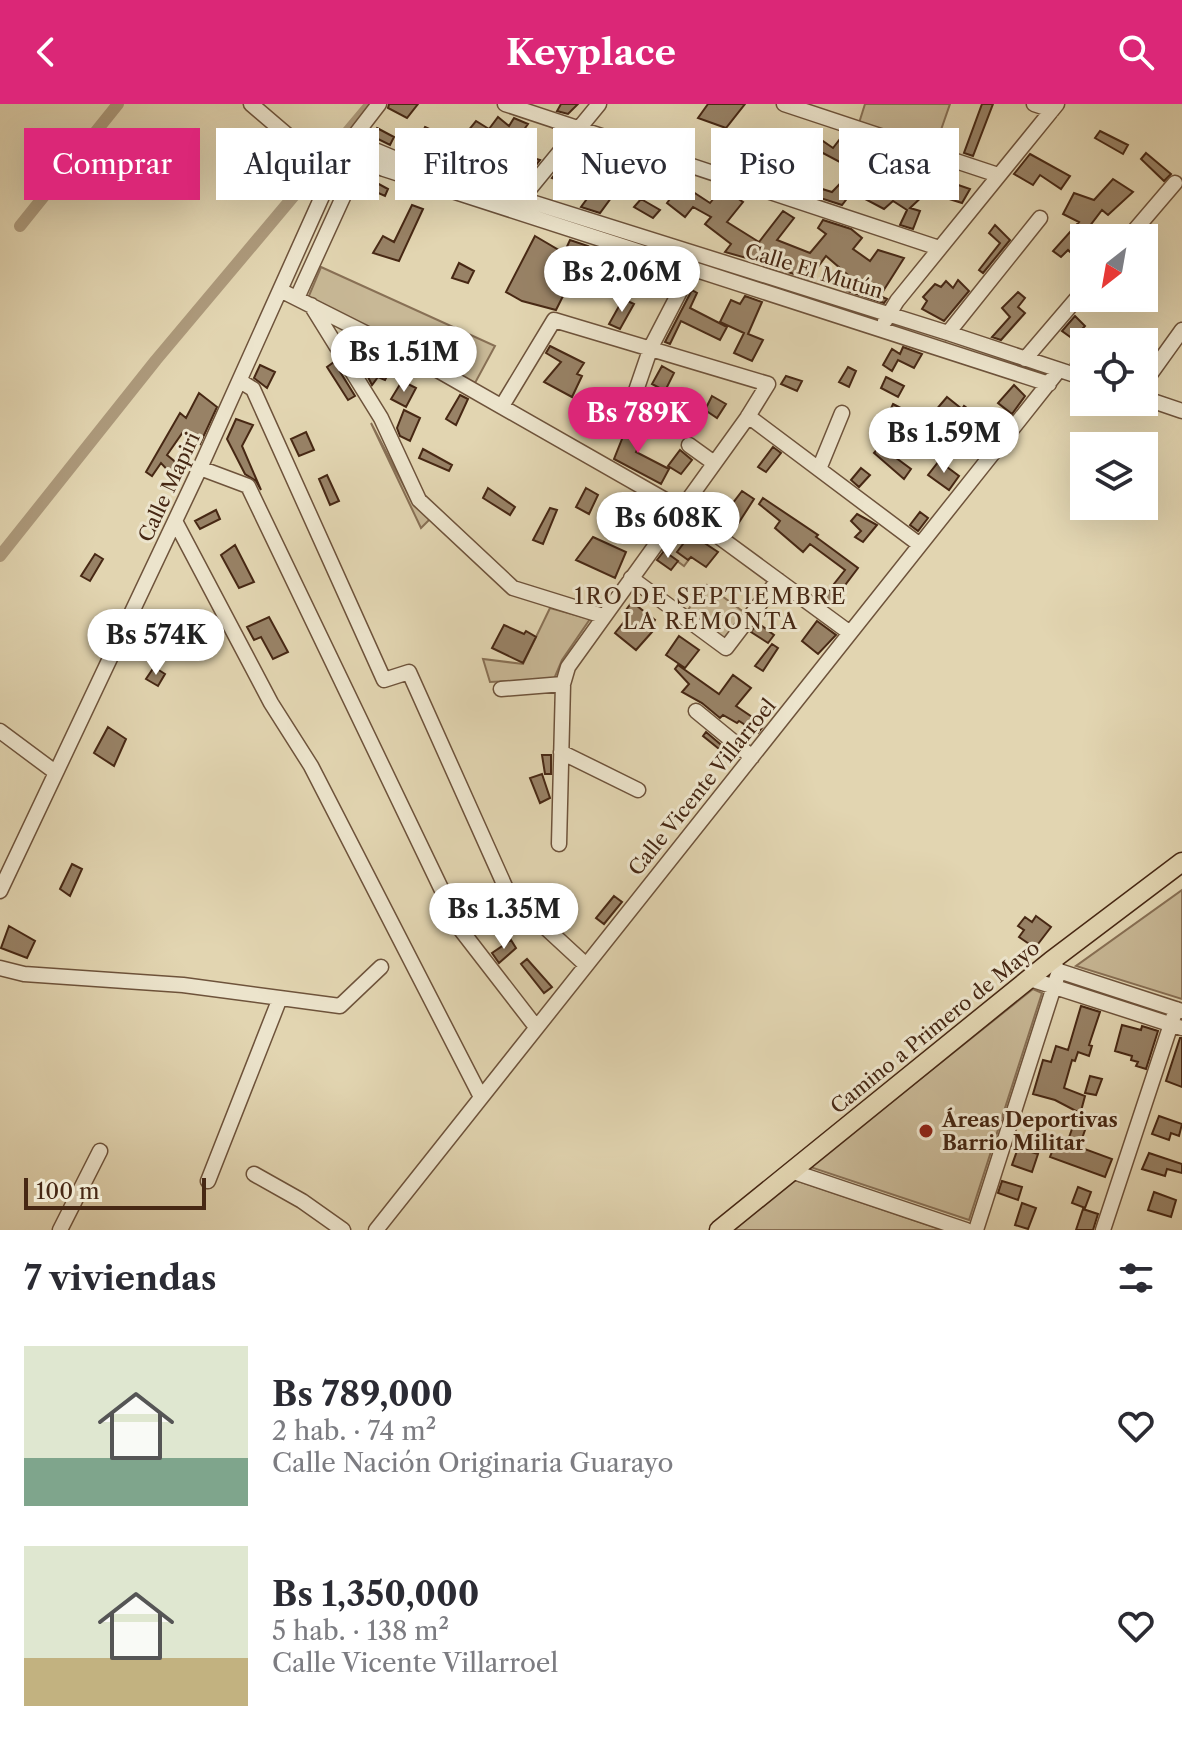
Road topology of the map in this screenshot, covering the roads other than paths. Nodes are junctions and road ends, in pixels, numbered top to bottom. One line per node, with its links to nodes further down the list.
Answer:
1 (251, 104): 8 (street)
2 (379, 104): 9 (street, Calle Mapiri)
3 (505, 104): 10 (street)
4 (599, 104): 10 (street)
5 (784, 104): 14 (street)
6 (1034, 104): 7 (street)
7 (1054, 107): 14 (street)
8 (279, 128)
9 (360, 128)
10 (579, 128)
11 (553, 160): 15 (street)
12 (379, 166): 23 (street, Calle El Mutún)
13 (695, 167): 22 (street)
14 (998, 175): 22 (street)
15 (537, 180)
16 (1175, 183): 21 (street)
17 (321, 200): 24 (street, Calle Mapiri)
18 (344, 200): 25 (street)
19 (528, 200): 27 (street, Calle El Mutún)
20 (1040, 218): 30 (street)
21 (1140, 224)
22 (939, 248): 27 (street)
23 (692, 268): 28 (street, Calle El Mutún); 31 (street)
24 (280, 290): 25 (street); 36 (street, Calle Mapiri)
25 (304, 301): 39 (street); 53 (street)
26 (1070, 306): 32 (street)
27 (889, 315): 28 (street); 30 (street, Calle El Mutún)
28 (880, 328): 37 (street, Calle El Mutún)
29 (1182, 330): 33 (street)
30 (948, 333): 32 (street, Calle El Mutún)
31 (651, 347): 39 (street); 42 (street); 43 (street)
32 (1025, 359): 34 (street, Calle El Mutún)
33 (1158, 363)
34 (1059, 370): 35 (street, Calle El Mutún); 37 (street, Calle Vicente Villarroel)
35 (1070, 374)
36 (240, 381): 46 (street, Calle Mapiri); 66 (street)
37 (1049, 384): 50 (street, Calle Vicente Villarroel)
38 (1158, 403): 40 (street)
39 (502, 406): 48 (street)
40 (1182, 411)
41 (842, 413): 47 (street)
42 (628, 414)
43 (748, 416): 45 (street); 47 (street)
44 (689, 445): 45 (street)
45 (714, 463): 48 (street)
46 (200, 468): 49 (street, Calle Mapiri); 75 (street)
47 (819, 469): 50 (street)
48 (681, 509): 51 (street); 52 (street)
49 (175, 521): 61 (street, Calle Mapiri); 76 (street)
50 (920, 545): 54 (street, Calle Vicente Villarroel)
51 (631, 578): 52 (street); 53 (street)
52 (778, 580): 54 (street)
53 (603, 616): 55 (street)
54 (850, 633): 60 (street, Calle Vicente Villarroel)
55 (563, 684): 56 (street); 59 (street)
56 (501, 689)
57 (696, 711): 60 (street)
58 (0, 731): 61 (street)
59 (561, 752): 62 (street); 63 (street)
60 (752, 757): 66 (street, Calle Vicente Villarroel)
61 (55, 772): 65 (street, Calle Mapiri)
62 (638, 790)
63 (559, 844)
64 (1182, 862): 67 (main road, Camino a Primero de Mayo)
65 (0, 891)
66 (586, 965): 75 (street, Calle Vicente Villarroel)
67 (1055, 966): 70 (main road, Camino a Primero de Mayo); 71 (street); 73 (street)
68 (381, 967): 72 (street)
69 (0, 968): 72 (street)
70 (1030, 979): 71 (street); 78 (main road, Camino a Primero de Mayo)
71 (1054, 986): 74 (street); 86 (street)
72 (280, 998): 80 (street)
73 (1179, 1010): 74 (street)
74 (1176, 1026): 87 (street)
75 (536, 1027): 76 (street, Calle Vicente Villarroel)
76 (481, 1097): 83 (street, Calle Vicente Villarroel)
77 (100, 1151): 81 (street)
78 (791, 1171): 84 (main road, Camino a Primero de Mayo); 85 (street)
79 (254, 1174): 82 (street)
80 (208, 1181)
81 (60, 1230)
82 (343, 1230)
83 (376, 1230)
84 (719, 1230)
85 (966, 1230)
86 (976, 1230)
87 (1103, 1230)

